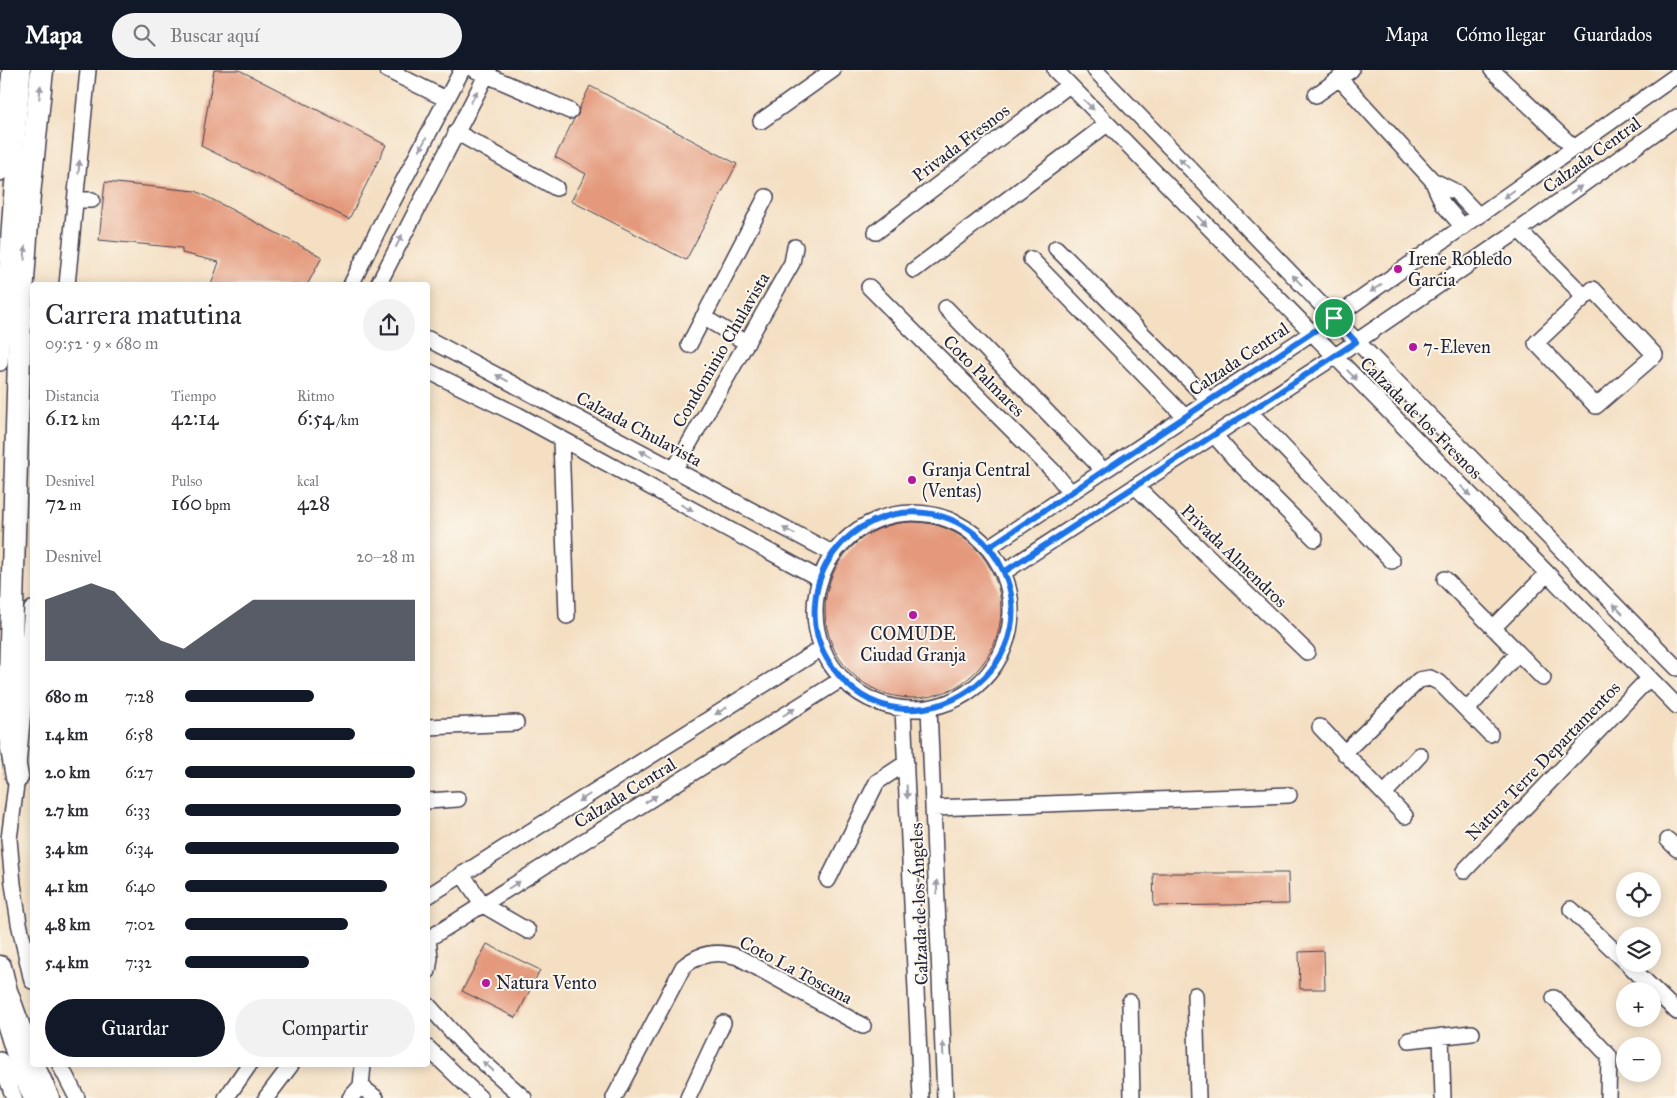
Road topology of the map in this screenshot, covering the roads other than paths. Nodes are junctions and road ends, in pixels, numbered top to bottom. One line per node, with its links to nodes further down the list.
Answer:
1 (10, 70): 23 (street)
2 (23, 70): 54 (street)
3 (42, 70): 47 (highway, one-way to 3)
4 (88, 70): 29 (street, one-way to 4)
5 (387, 70): 16 (street)
6 (462, 70): 16 (street)
7 (833, 70): 19 (street)
8 (1055, 70): 14 (street, Calzada de los Fresnos)
9 (1095, 70): 46 (street, Calzada de los Fresnos, one-way to 9)
10 (1492, 70): 22 (street)
11 (483, 72): 17 (street); 21 (street, one-way to 11)
12 (1345, 74): 15 (street); 24 (street)
13 (1677, 75): 22 (street, Calzada Central)
14 (1069, 85): 20 (street, Calzada de los Fresnos, one-way to 20); 34 (street, Privada Fresnos)
15 (1316, 95)
16 (446, 99): 25 (street, one-way to 25)
17 (570, 111)
18 (1677, 117): 33 (street, Calzada Central, one-way to 18)
19 (761, 121)
20 (1107, 124): 38 (street); 48 (street, Calzada de los Fresnos, one-way to 48)
21 (456, 132): 26 (street); 27 (street)
22 (1574, 148): 31 (street, Calzada Central, one-way to 31)
23 (0, 173)
24 (1432, 180): 31 (street); 32 (street)
25 (401, 184): 27 (street); 40 (street)
26 (556, 188)
27 (423, 195): 41 (street, one-way to 27)
28 (766, 197): 45 (street, Condominio Chulavista)
29 (76, 200): 30 (street); 39 (street)
30 (92, 200)
31 (1479, 216): 32 (street, Calzada Central)
32 (1462, 227): 46 (street, Calzada Central, one-way to 46)
33 (1519, 230): 43 (street); 50 (street, Calzada Central)
34 (876, 232)
35 (795, 247): 51 (street, Condominio Chulavista)
36 (1056, 248): 57 (street)
37 (1031, 259): 60 (street)
38 (914, 270)
39 (67, 282)
40 (352, 282)
41 (380, 282)
42 (869, 287): 66 (street, Coto Palmares)
43 (1585, 297): 43 (street)
44 (946, 308): 64 (street)
45 (703, 317): 51 (street); 52 (street, Condominio Chulavista)
46 (1334, 318): 48 (street, Calzada Central); 50 (street, Calzada de los Fresnos)
47 (20, 322): 67 (highway); 99 (highway)
48 (1311, 334): 53 (street, Calzada de los Fresnos); 57 (street, Calzada Central)
49 (430, 340): 56 (street, Calzada Chulavista, one-way to 49)
50 (1356, 342): 53 (street, Calzada Central); 79 (street, Calzada de los Fresnos, one-way to 50)
51 (747, 343): 63 (street, Condominio Chulavista)
52 (688, 345)
53 (1334, 357): 58 (street, Calzada Central); 73 (street, Calzada de los Fresnos, one-way to 73)
54 (0, 363)
55 (430, 372): 59 (street)
56 (530, 392): 59 (street); 63 (street, Calzada Chulavista, one-way to 56)
57 (1210, 401): 60 (street, Calzada Central)
58 (1250, 412): 61 (street, Calzada Central); 71 (street)
59 (518, 415): 62 (street)
60 (1186, 417): 64 (street, Calzada Central)
61 (1215, 436): 65 (street, Calzada Central); 68 (street)
62 (560, 440): 74 (street, one-way to 74); 76 (street)
63 (674, 470): 70 (street, Calzada Chulavista, one-way to 63)
64 (1104, 471): 66 (street, Calzada Central)
65 (1136, 487): 72 (street, Calzada Central); 81 (street, Privada Almendros)
66 (1071, 493): 69 (street, Calzada Central)
67 (0, 511)
68 (1315, 539)
69 (989, 547): 70 (street); 72 (street)
70 (832, 554): 74 (street)
71 (1392, 561)
72 (1004, 572): 89 (street)
73 (1547, 574): 77 (street); 82 (street, Calzada de los Fresnos)
74 (820, 579): 80 (street)
75 (1445, 580): 77 (street)
76 (567, 616)
77 (1493, 628): 83 (street)
78 (30, 630): 99 (street)
79 (1644, 634): 82 (street); 84 (street, Calzada de los Fresnos)
80 (822, 648): 87 (street); 107 (street, Calzada Central, one-way to 107)
81 (1306, 652)
82 (1625, 652): 86 (street, Calzada de los Fresnos)
83 (1518, 653): 85 (street); 91 (street)
84 (1677, 668)
85 (1543, 678)
86 (1649, 678): 88 (street, Calzada de los Fresnos); 106 (street, Natura Terre Departamentos)
87 (842, 679): 90 (street); 110 (street, Calzada Central, one-way to 87)
88 (1677, 706)
89 (929, 708): 90 (street); 104 (street, Calzada de los Ángeles)
90 (903, 709): 98 (street, Calzada de los Ángeles)
91 (1467, 710): 95 (street); 96 (street)
92 (516, 723): 93 (street)
93 (430, 727)
94 (1320, 727): 96 (street)
95 (1490, 734)
96 (1344, 753): 100 (street)
97 (1420, 755): 100 (street)
98 (906, 763): 108 (street); 150 (street, Calzada de los Ángeles, one-way to 150)
99 (25, 775): 116 (street)
100 (1384, 794): 105 (street)
101 (1288, 795): 104 (street)
102 (458, 799): 103 (street)
103 (430, 801)
104 (933, 808): 151 (street, Calzada de los Ángeles, one-way to 104)
105 (1405, 816)
106 (1464, 871)
107 (462, 874): 109 (street, Calzada Central); 110 (street)
108 (828, 880)
109 (430, 895)
110 (483, 905): 112 (street); 113 (street, Calzada Central)
111 (1571, 908): 114 (street)
112 (528, 931)
113 (430, 938)
114 (1616, 952)
115 (0, 967): 130 (highway)
116 (30, 972)
117 (1636, 972): 123 (street)
118 (1195, 995): 153 (street)
119 (1554, 998): 155 (street)
120 (1130, 1002): 152 (street)
121 (430, 1008): 147 (street, one-way to 121)
122 (0, 1009): 139 (street)
123 (1677, 1012)
124 (723, 1023): 149 (street)
125 (863, 1026): 148 (street, Coto La Toscana)
126 (1472, 1033): 127 (street)
127 (1441, 1036): 128 (street); 154 (street)
128 (1409, 1040)
129 (430, 1050): 146 (street)
130 (30, 1056)
131 (0, 1060): 138 (street)
132 (34, 1067): 140 (highway)
133 (61, 1067): 141 (street)
134 (248, 1067): 142 (street)
135 (289, 1067): 143 (street)
136 (362, 1067): 137 (street)
137 (361, 1086): 144 (street); 145 (street)
138 (14, 1098)
139 (31, 1098)
140 (48, 1098)
141 (77, 1098)
142 (226, 1098)
143 (266, 1098)
144 (350, 1098)
145 (376, 1098)
146 (480, 1098)
147 (524, 1098)
148 (614, 1098)
149 (688, 1098)
150 (921, 1098)
151 (945, 1098)
152 (1132, 1098)
153 (1198, 1098)
154 (1443, 1098)
155 (1608, 1098)

